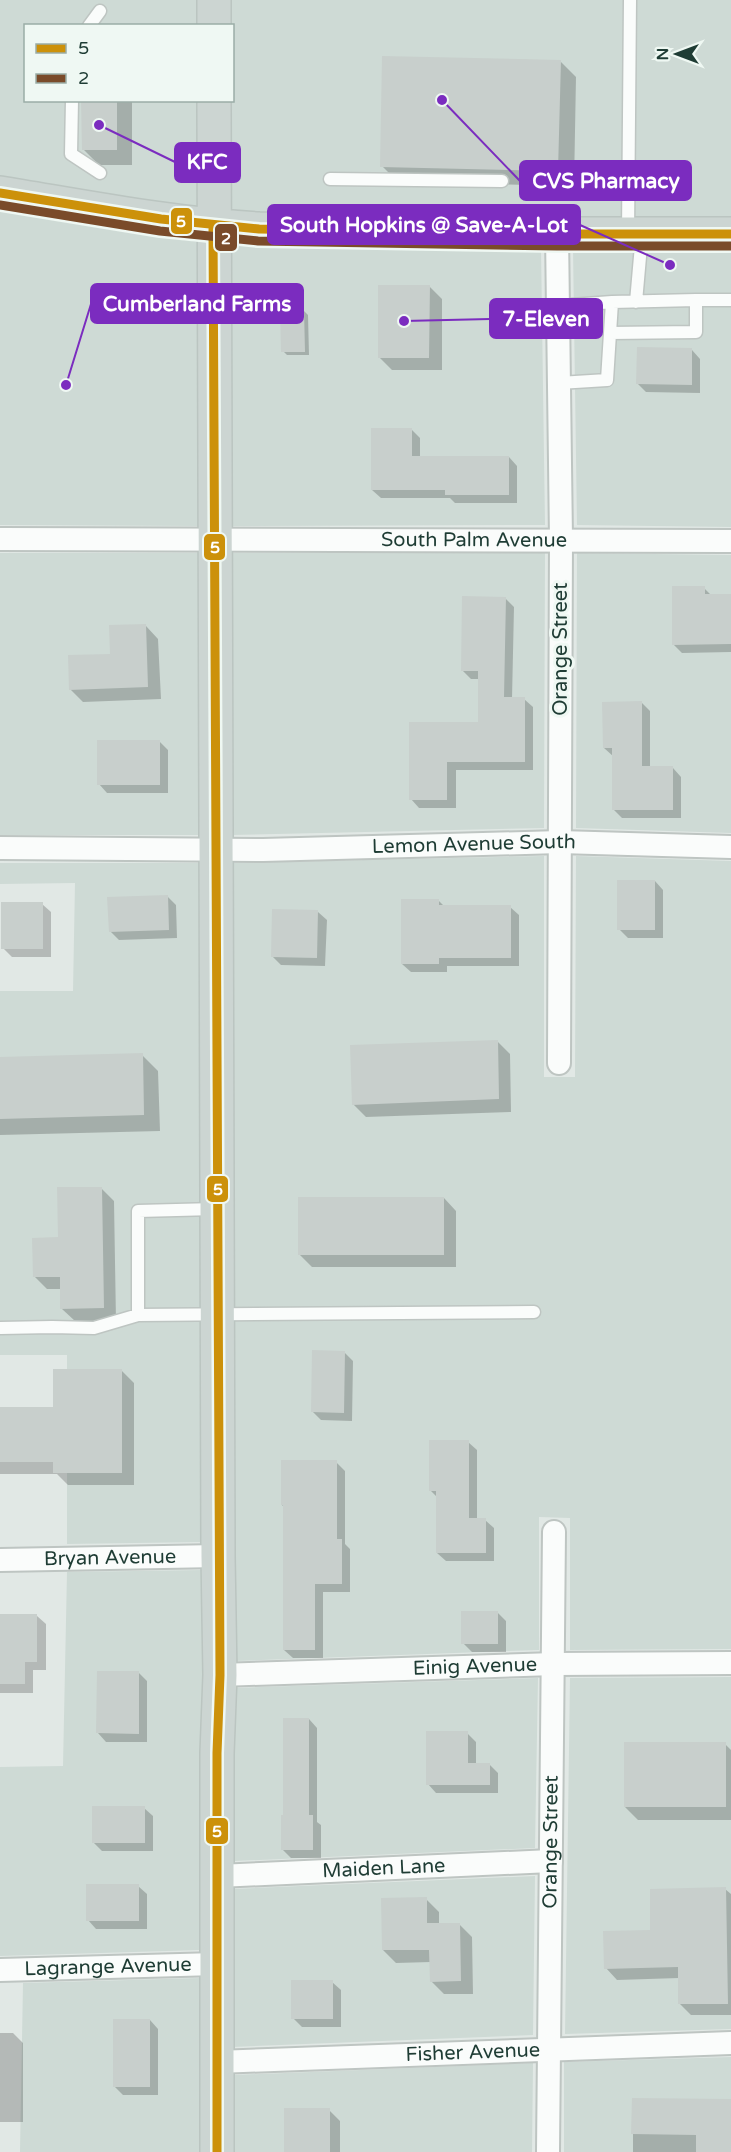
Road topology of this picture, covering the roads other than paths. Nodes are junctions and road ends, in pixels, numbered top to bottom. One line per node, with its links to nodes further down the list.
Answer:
1 (214, 0): 5 (main road)
2 (630, 0): 12 (lane)
3 (100, 11): 4 (lane)
4 (90, 24)
5 (214, 24)
6 (72, 102): 8 (lane)
7 (214, 102): 14 (main road)
8 (100, 173)
9 (330, 179): 10 (lane)
10 (502, 181)
11 (544, 182): 12 (lane)
12 (628, 183): 15 (lane)
13 (0, 193): 14 (main road)
14 (213, 226): 16 (main road); 27 (main road)
15 (635, 233): 16 (main road); 17 (main road); 21 (lane)
16 (557, 234): 22 (street, Orange Street)
17 (731, 234)
18 (696, 300): 19 (lane); 21 (lane); 23 (lane)
19 (731, 300)
20 (612, 302): 21 (lane); 22 (lane); 23 (lane)
21 (636, 302)
22 (558, 306): 24 (street, Orange Street)
23 (610, 333): 24 (lane)
24 (559, 383): 26 (street, Orange Street)
25 (0, 539): 27 (street, South Palm Avenue)
26 (561, 539): 27 (street, South Palm Avenue); 28 (street, South Palm Avenue); 29 (street, Orange Street)
27 (216, 540): 32 (main road)
28 (731, 541)
29 (560, 842): 30 (street, Lemon Avenue South); 32 (street, Lemon Avenue South); 33 (street, Orange Street)
30 (731, 847)
31 (0, 848): 32 (street, Lemon Avenue South)
32 (216, 849): 34 (main road)
33 (559, 1063)
34 (218, 1209): 36 (lane); 37 (main road)
35 (534, 1312): 37 (lane)
36 (138, 1315): 37 (lane); 38 (lane)
37 (218, 1316): 40 (main road)
38 (0, 1328)
39 (554, 1532): 43 (street, Orange Street)
40 (218, 1556): 41 (street, Bryan Avenue); 44 (main road)
41 (0, 1560)
42 (731, 1663): 43 (street, Einig Avenue)
43 (554, 1664): 44 (street, Einig Avenue); 45 (street, Orange Street)
44 (220, 1675): 46 (main road)
45 (551, 1861): 46 (street, Maiden Lane); 50 (street, Orange Street)
46 (218, 1876): 47 (main road)
47 (216, 1964): 48 (street, Lagrange Avenue); 51 (main road)
48 (0, 1970)
49 (731, 2043): 50 (street, Fisher Avenue)
50 (548, 2048): 51 (street, Fisher Avenue); 53 (street, Orange Street)
51 (217, 2062): 52 (main road)
52 (217, 2152)
53 (548, 2152)

